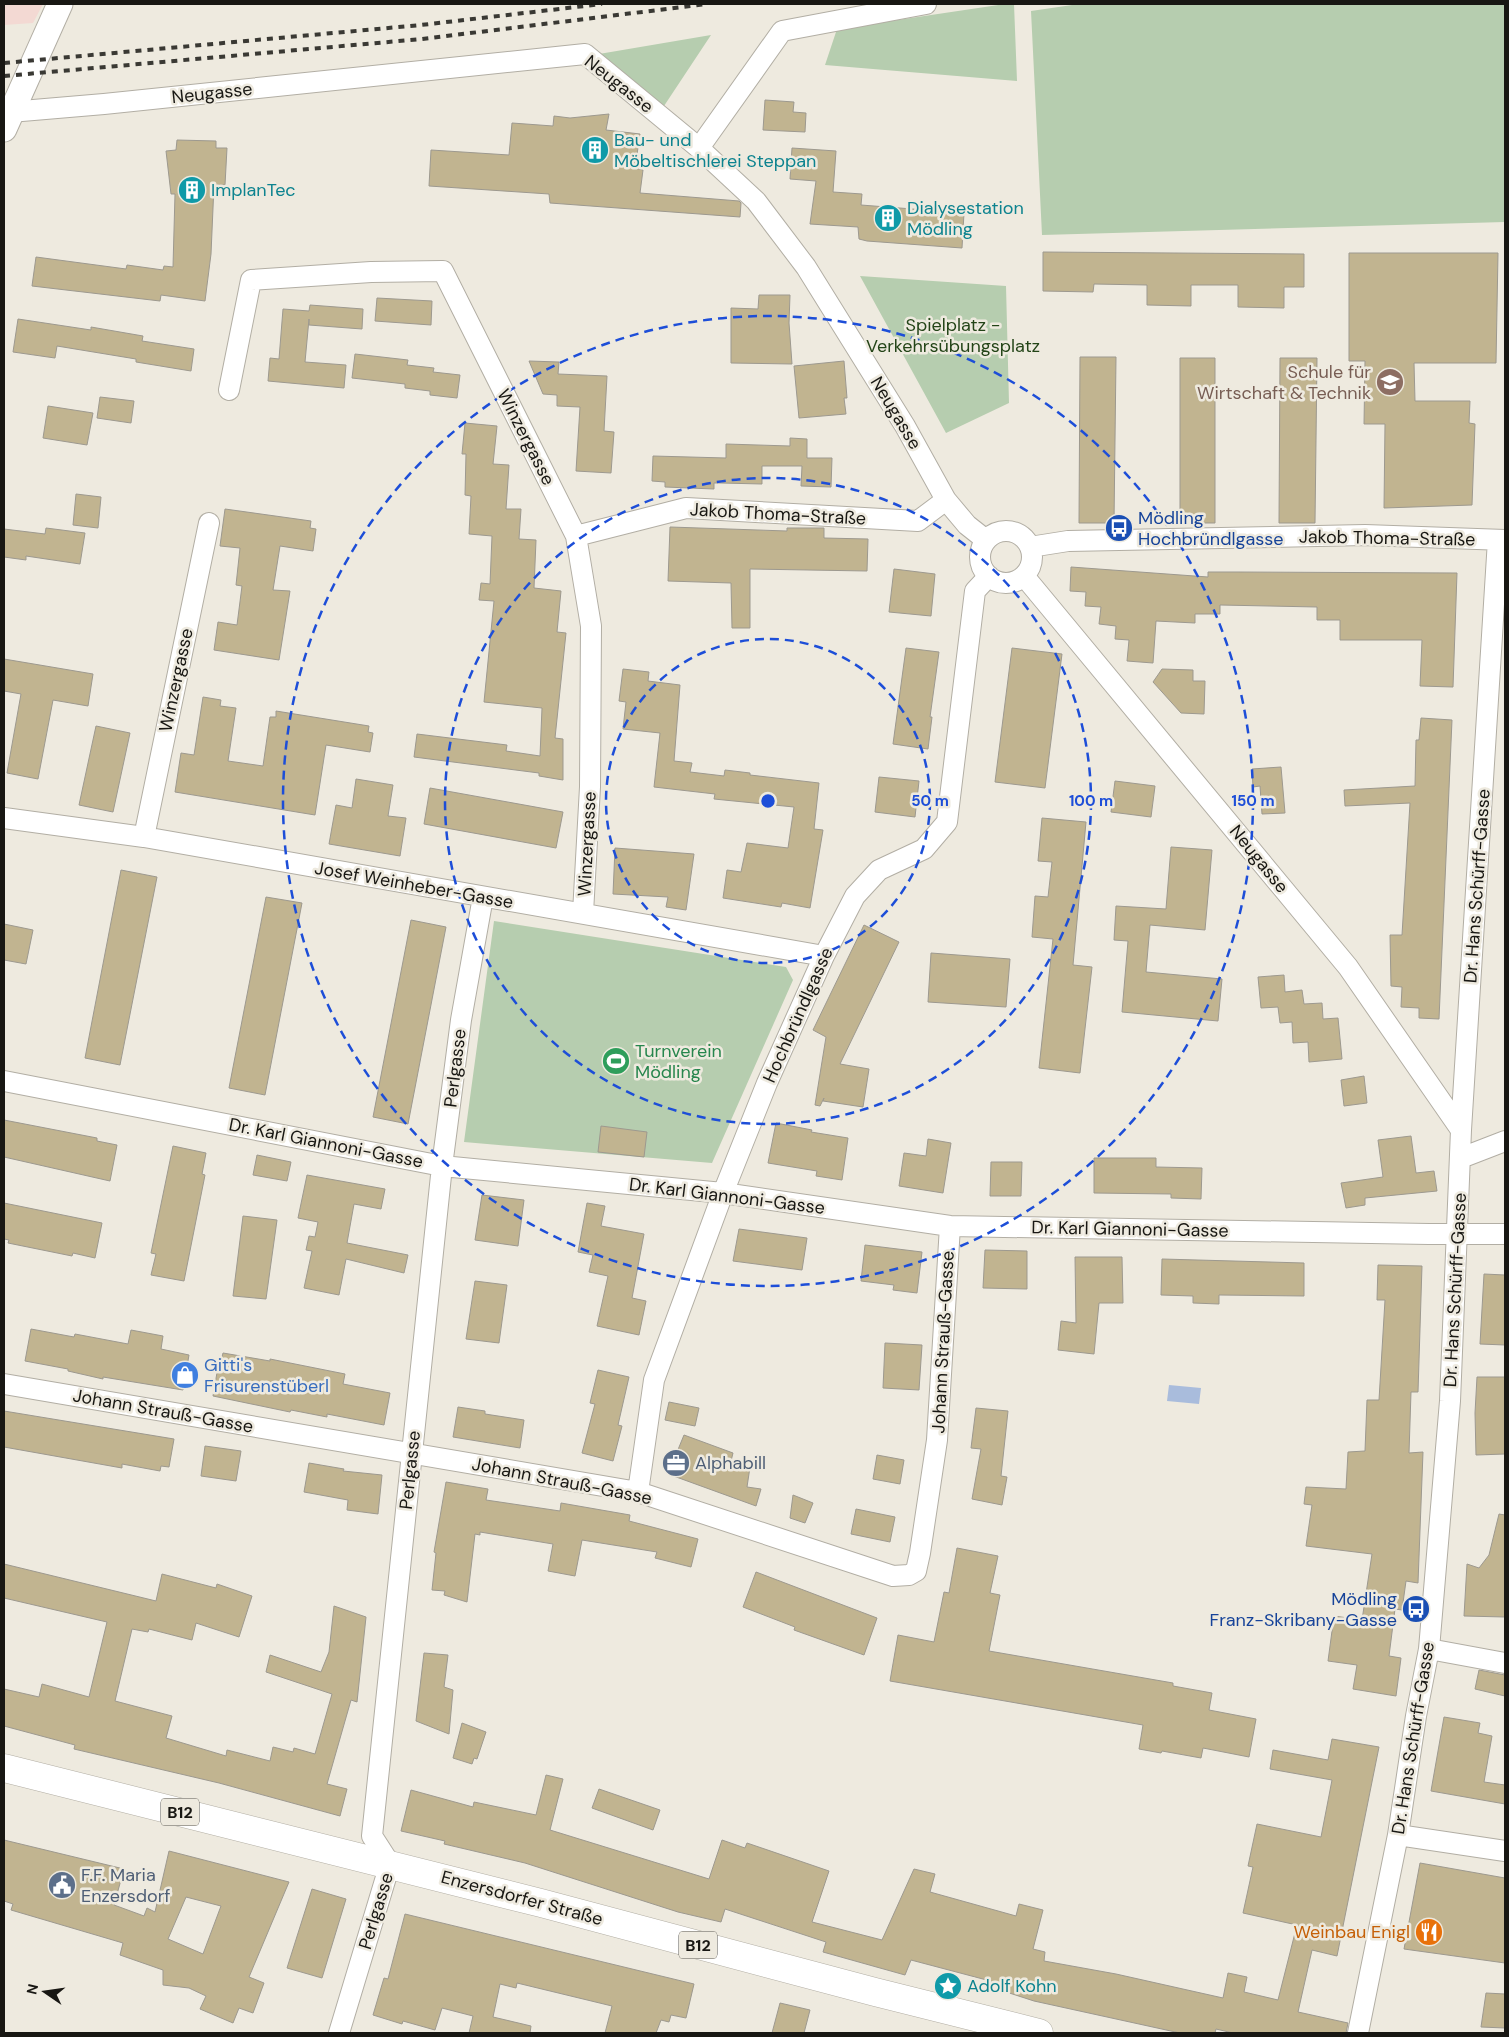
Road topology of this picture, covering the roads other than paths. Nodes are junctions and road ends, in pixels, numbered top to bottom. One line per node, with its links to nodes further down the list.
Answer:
1 (60, 4): 3 (street)
2 (926, 4): 4 (street)
3 (7, 120): 4 (street, Neugasse)
4 (700, 148): 6 (street, Neugasse)
5 (229, 390): 8 (street, Winzergasse)
6 (946, 500): 8 (street, Jakob Thoma-Straße); 9 (street, Neugasse)
7 (209, 523): 15 (street, Winzergasse)
8 (576, 536): 17 (street, Winzergasse)
9 (986, 540): 11 (street); 12 (street)
10 (1502, 540): 11 (street, Jakob Thoma-Straße); 20 (street, Dr. Hans Schürff-Gasse)
11 (1030, 547): 13 (street)
12 (989, 576): 13 (street); 18 (street, Hochbründlgasse)
13 (1024, 576): 20 (street, Neugasse)
14 (4, 818): 15 (street, Josef Weinheber-Gasse)
15 (144, 837): 16 (street, Josef Weinheber-Gasse)
16 (483, 897): 17 (street, Josef Weinheber-Gasse); 23 (street, Perlgasse)
17 (583, 913): 18 (street, Josef Weinheber-Gasse)
18 (824, 956): 24 (street, Hochbründlgasse)
19 (4, 1081): 23 (street, Dr. Karl Giannoni-Gasse)
20 (1461, 1130): 22 (street, Dr. Hans Schürff-Gasse)
21 (1505, 1141): 22 (street)
22 (1461, 1158): 26 (street, Dr. Hans Schürff-Gasse)
23 (442, 1166): 24 (street, Dr. Karl Giannoni-Gasse); 29 (street, Perlgasse)
24 (723, 1193): 25 (street, Dr. Karl Giannoni-Gasse); 30 (street, Hochbründlgasse)
25 (950, 1226): 26 (street, Dr. Karl Giannoni-Gasse); 30 (street, Johann Strauß-Gasse)
26 (1458, 1233): 27 (street, Dr. Karl Giannoni-Gasse); 31 (street, Dr. Hans Schürff-Gasse)
27 (1505, 1234)
28 (4, 1384): 29 (street, Johann Strauß-Gasse)
29 (413, 1453): 30 (street, Johann Strauß-Gasse); 36 (street, Perlgasse)
30 (638, 1492)
31 (1429, 1649): 32 (street); 34 (street, Dr. Hans Schürff-Gasse)
32 (1505, 1663)
33 (4, 1768): 36 (main road, Enzersdorfer Straße / B12)
34 (1398, 1835): 35 (street); 39 (street, Dr. Hans Schürff-Gasse)
35 (1505, 1850)
36 (390, 1864): 37 (street, Perlgasse); 38 (main road, Enzersdorfer Straße / B12)
37 (339, 2033)
38 (1039, 2033)
39 (1358, 2033)

